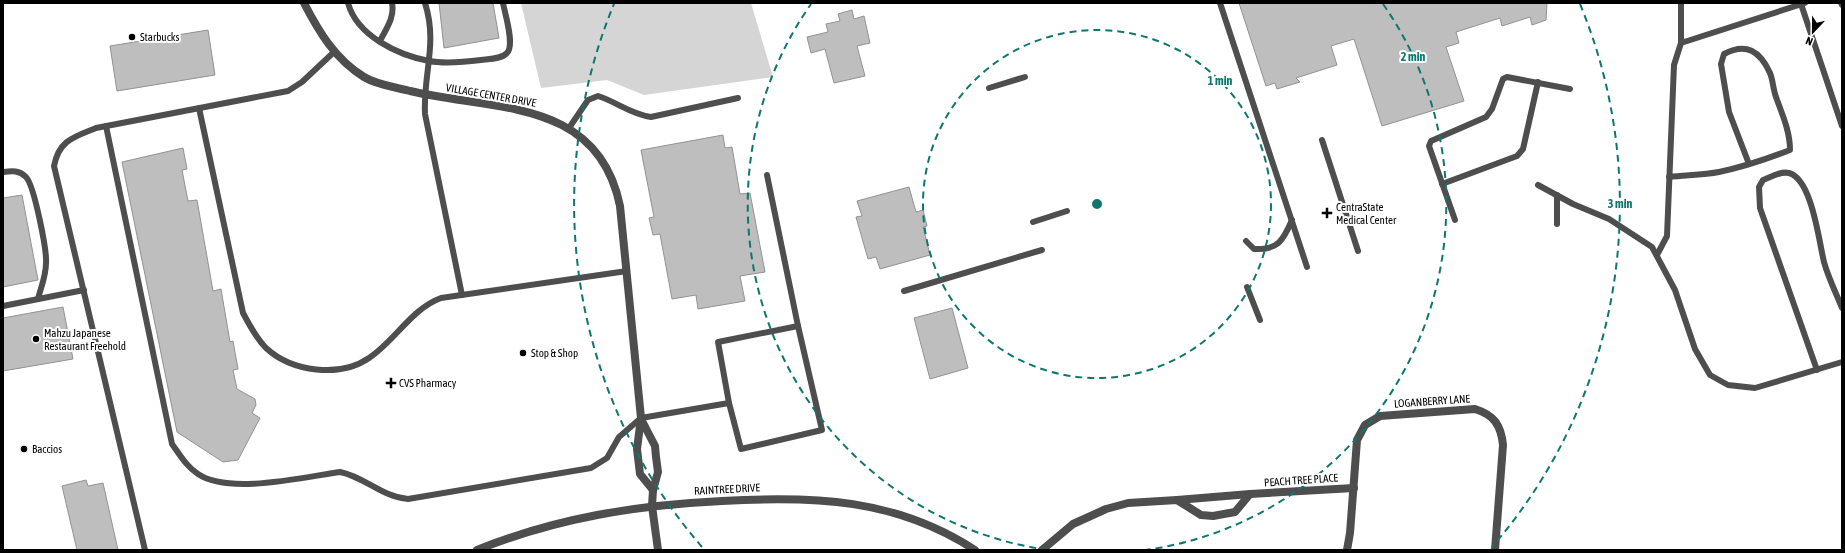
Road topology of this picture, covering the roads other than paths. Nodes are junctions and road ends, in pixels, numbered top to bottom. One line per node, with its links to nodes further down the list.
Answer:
1 (304, 3): 11 (street, VILLAGE CENTER DRIVE)
2 (348, 3): 9 (lane)
3 (392, 3): 9 (lane)
4 (425, 3): 12 (lane)
5 (503, 3): 12 (lane)
6 (1220, 3): 32 (lane)
7 (1682, 3): 10 (lane)
8 (1803, 4): 10 (lane); 21 (lane)
9 (380, 41): 12 (lane)
10 (1681, 43): 27 (lane)
11 (334, 52): 17 (street, VILLAGE CENTER DRIVE); 19 (lane)
12 (430, 61): 17 (lane)
13 (1025, 77): 15 (lane)
14 (1538, 82): 16 (lane); 28 (lane); 28 (lane)
15 (989, 88)
16 (1570, 89)
17 (424, 94): 22 (street, VILLAGE CENTER DRIVE); 45 (lane)
18 (738, 98): 22 (lane)
19 (199, 108): 20 (lane); 45 (lane)
20 (106, 126): 43 (lane); 54 (lane)
21 (1842, 126)
22 (569, 128): 41 (street, VILLAGE CENTER DRIVE)
23 (1322, 140): 38 (lane)
24 (1749, 164): 24 (lane); 27 (lane)
25 (3, 172): 46 (lane)
26 (767, 175): 50 (lane)
27 (1669, 177): 39 (lane)
28 (1442, 184): 33 (lane)
29 (1538, 185): 30 (lane)
30 (1557, 195): 35 (lane); 39 (lane)
31 (1067, 211): 34 (lane)
32 (1292, 220): 36 (lane); 40 (lane)
33 (1455, 220)
34 (1033, 222)
35 (1557, 224)
36 (1246, 241)
37 (1042, 250): 44 (lane)
38 (1358, 251)
39 (1657, 255): 52 (lane)
40 (1307, 267)
41 (627, 271): 45 (lane); 54 (street, VILLAGE CENTER DRIVE)
42 (1247, 287): 49 (lane)
43 (84, 290): 46 (lane); 60 (lane)
44 (904, 291)
45 (462, 295)
46 (38, 299): 47 (lane)
47 (3, 306)
48 (1842, 308): 52 (lane)
49 (1260, 320)
50 (798, 326): 53 (lane); 53 (lane)
51 (1842, 362): 52 (lane)
52 (1817, 370)
53 (729, 403): 54 (lane)
54 (641, 418): 56 (street, VILLAGE CENTER DRIVE); 56 (street, VILLAGE CENTER DRIVE)
55 (1354, 488): 57 (street, PEACH TREE PLACE); 65 (street, LOGANBERRY LANE); 66 (street, LOGANBERRY LANE)
56 (653, 490): 59 (street, VILLAGE CENTER DRIVE)
57 (1250, 494): 58 (street, PEACH TREE PLACE); 58 (street, PEACH TREE PLACE)
58 (1177, 500): 64 (street, PEACH TREE PLACE)
59 (652, 506): 61 (street, RAINTREE DRIVE); 62 (street, VILLAGE CENTER DRIVE); 63 (street, RAINTREE DRIVE)
60 (145, 550)
61 (477, 550)
62 (658, 550)
63 (975, 550)
64 (1042, 550)
65 (1347, 550)
66 (1495, 550)

